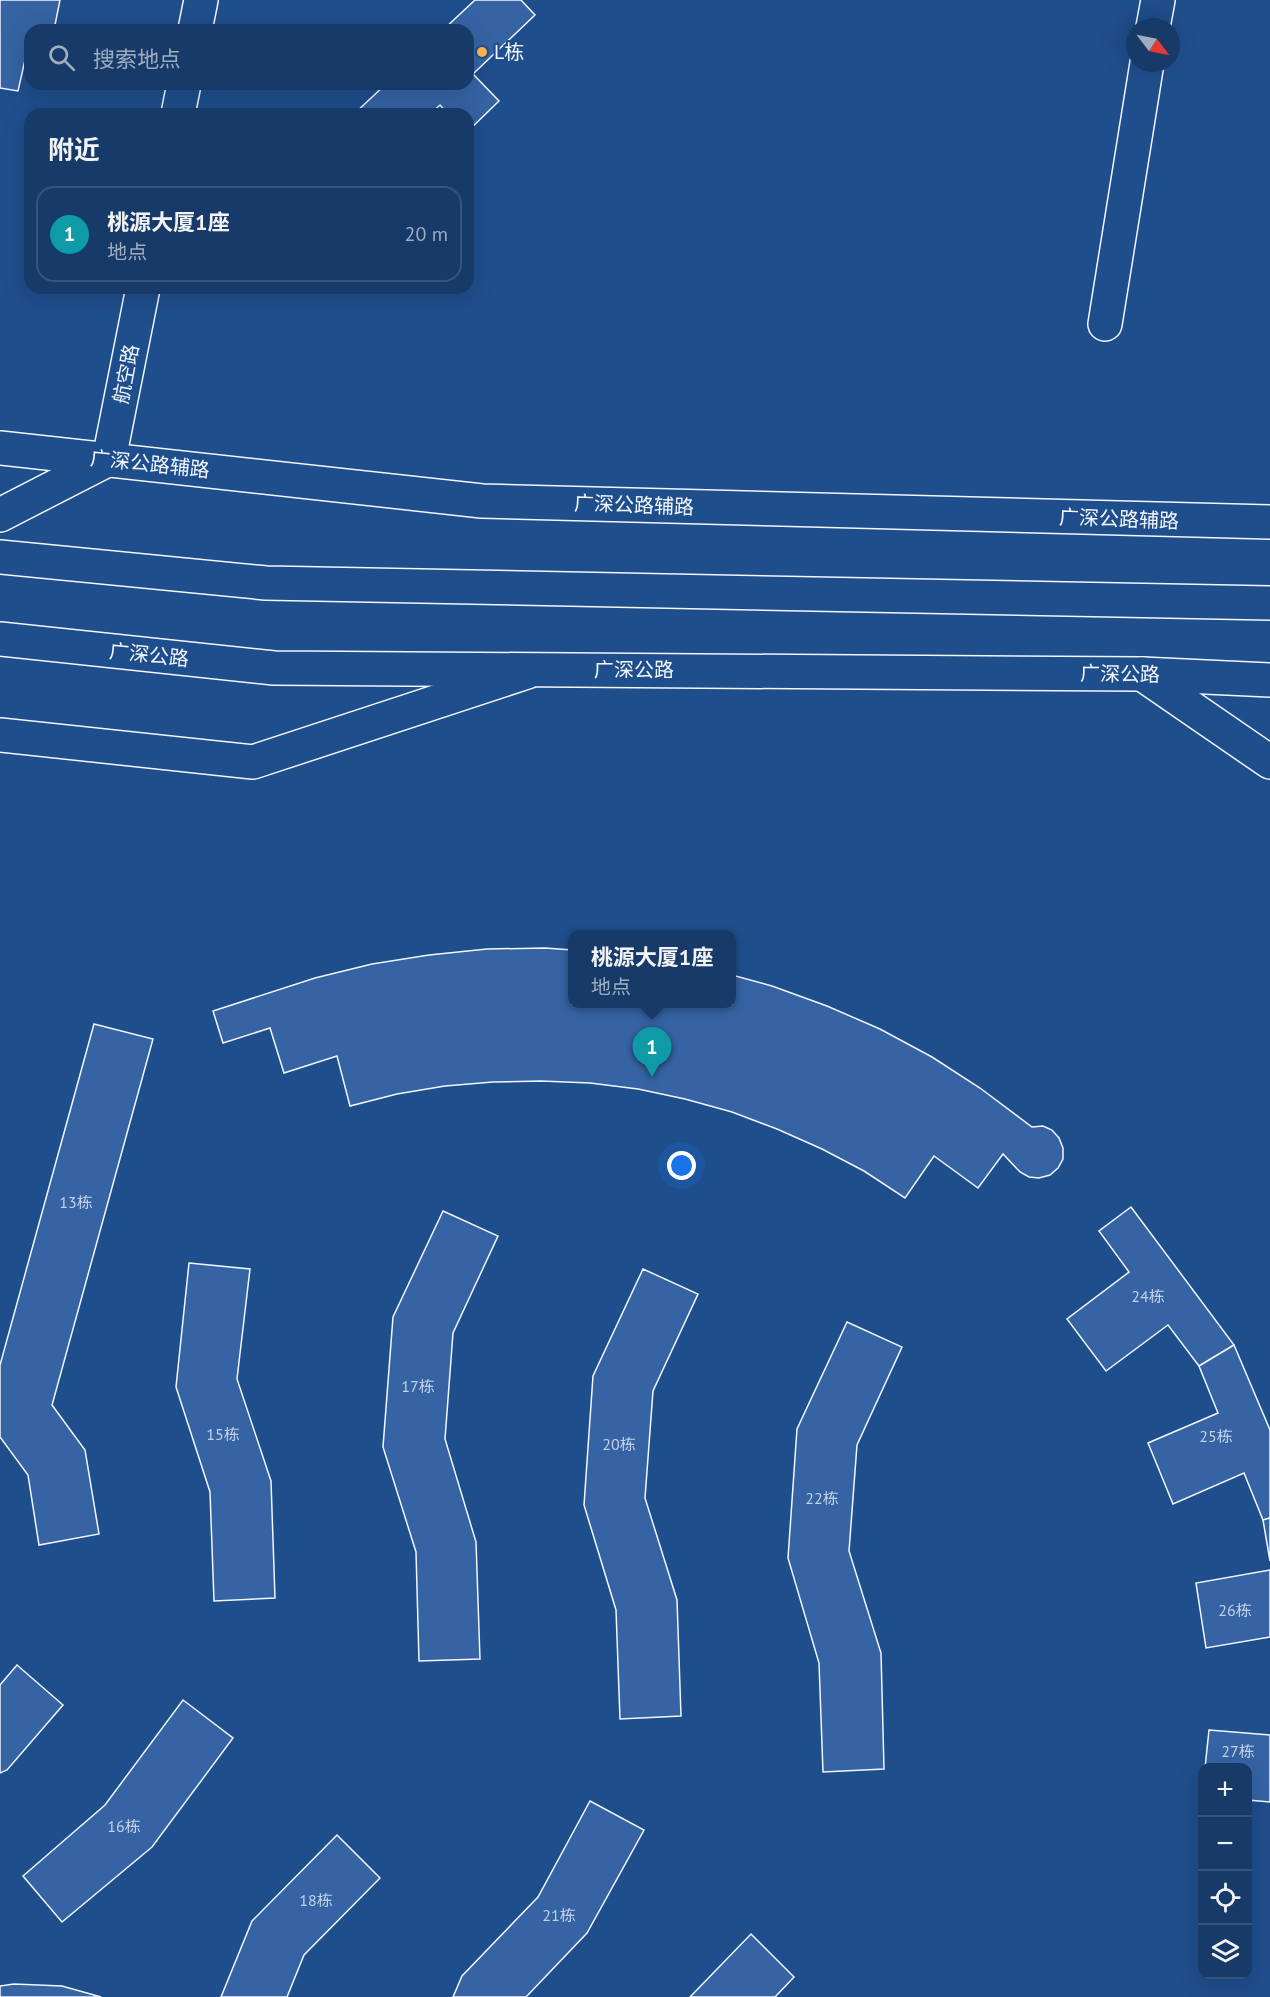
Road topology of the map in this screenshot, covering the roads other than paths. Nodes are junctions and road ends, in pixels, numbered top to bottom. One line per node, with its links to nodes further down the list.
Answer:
1 (201, 0): 4 (main road)
2 (1158, 0): 3 (main road)
3 (1155, 18)
4 (196, 24)
5 (1146, 72): 9 (main road)
6 (183, 90): 7 (main road)
7 (179, 108)
8 (142, 294): 11 (main road, 航空路)
9 (1105, 324)
10 (0, 448): 11 (main road, 广深公路辅路)
11 (109, 459): 12 (main road); 13 (main road, 广深公路辅路)
12 (0, 515)
13 (1270, 522)
14 (0, 557): 15 (main road)
15 (1270, 603)
16 (0, 639): 17 (main road, 广深公路)
17 (535, 670): 18 (main road, 广深公路); 20 (main road)
18 (1142, 674): 19 (main road, 广深公路); 21 (main road)
19 (1270, 680)
20 (0, 735)
21 (1270, 762)

